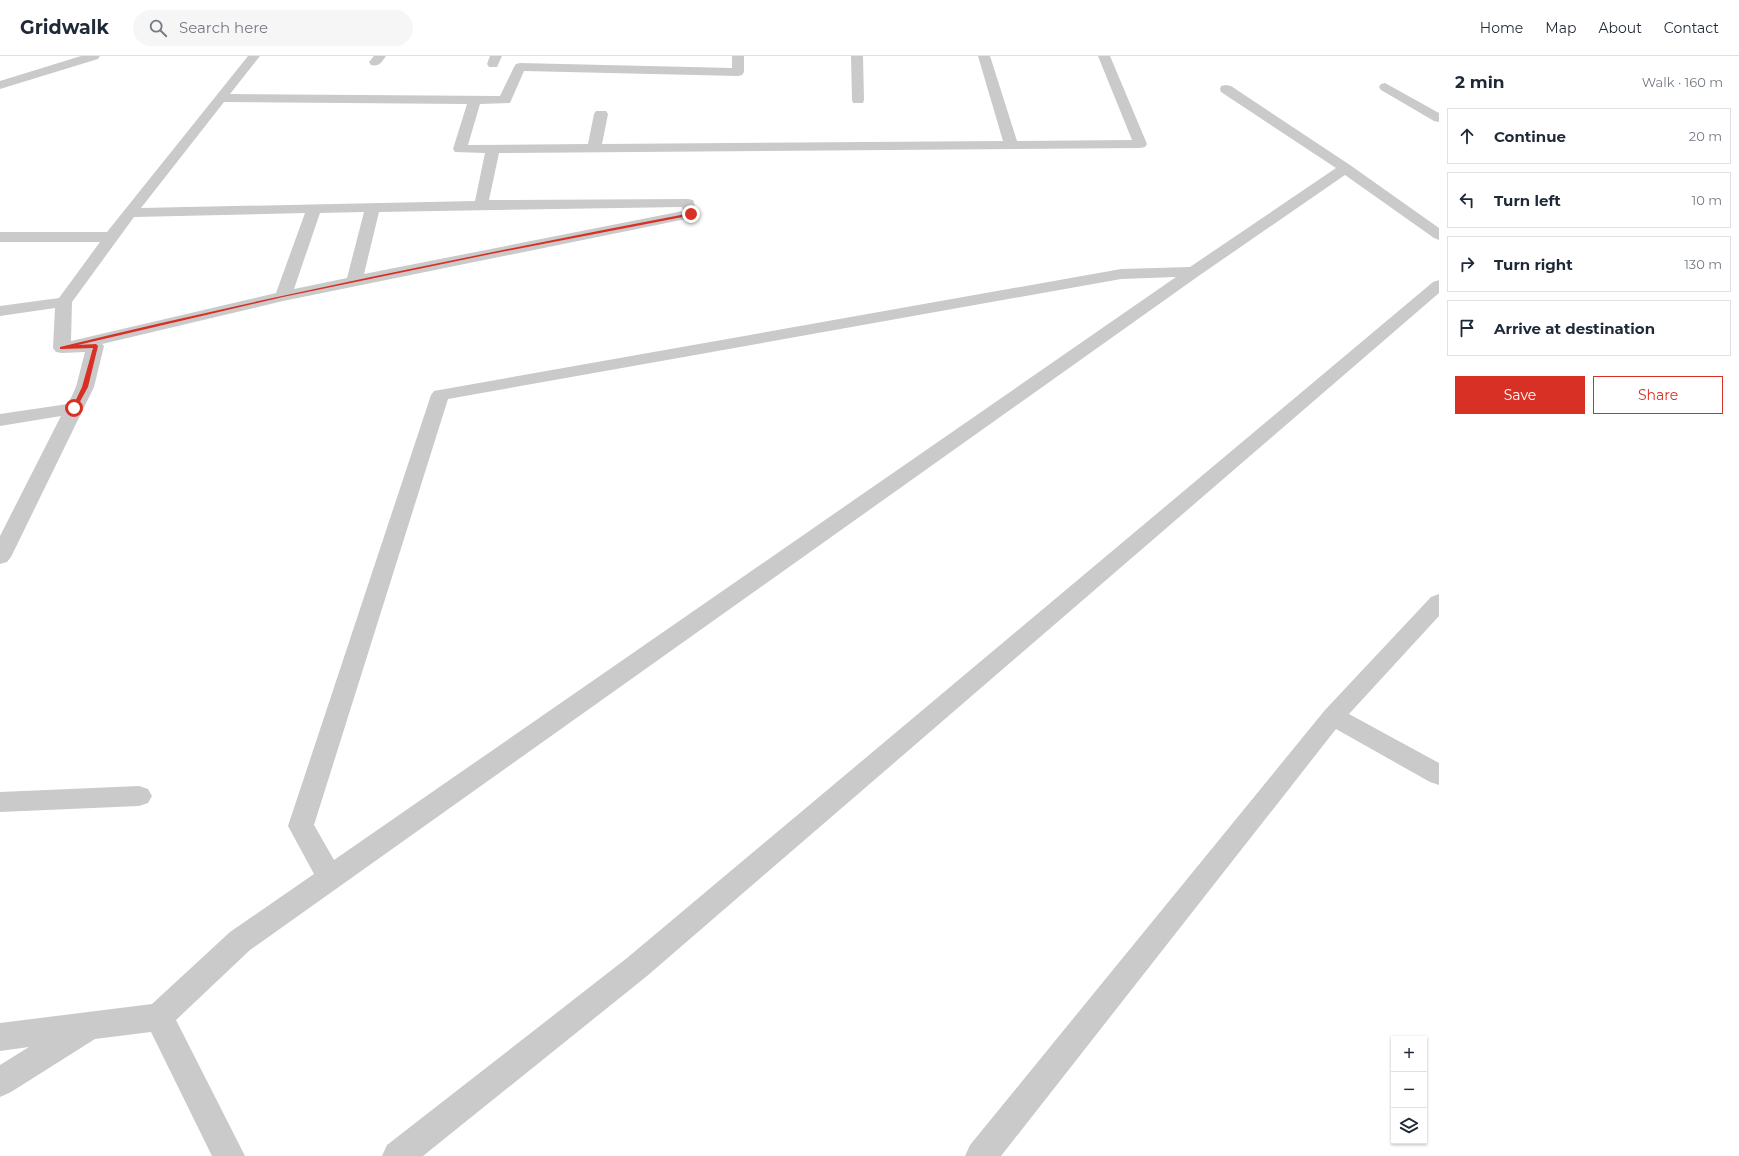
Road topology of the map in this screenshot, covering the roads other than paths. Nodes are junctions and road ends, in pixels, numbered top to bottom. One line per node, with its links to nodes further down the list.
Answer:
1 (94, 56): 10 (street)
2 (254, 56): 14 (street)
3 (616, 56): 9 (street)
4 (738, 56): 9 (street)
5 (857, 56): 16 (street)
6 (984, 56): 19 (street)
7 (1104, 56): 19 (street)
8 (41, 62): 10 (street)
9 (613, 69): 15 (street)
10 (33, 74): 11 (street)
11 (0, 84)
12 (1384, 87): 17 (street)
13 (1226, 89): 22 (street)
14 (222, 98): 15 (street); 27 (street)
15 (475, 100): 21 (street)
16 (858, 100)
17 (1435, 113)
18 (602, 114): 20 (street)
19 (1011, 145): 20 (street)
20 (594, 148): 21 (street)
21 (493, 149): 23 (street)
22 (1345, 168): 28 (street); 32 (street)
23 (481, 205): 24 (street); 25 (street)
24 (571, 205): 29 (street); 29 (street)
25 (372, 208): 26 (street); 33 (street)
26 (314, 210): 27 (street); 35 (street)
27 (130, 213): 31 (street)
28 (1439, 235)
29 (579, 236): 33 (street)
30 (0, 237): 31 (street)
31 (111, 237): 36 (street)
32 (1194, 272): 47 (street); 47 (street)
33 (354, 282): 35 (street)
34 (1439, 285): 53 (street)
35 (283, 296): 38 (street)
36 (64, 302): 37 (street); 38 (street)
37 (0, 311)
38 (62, 348): 39 (street)
39 (74, 408): 40 (street); 41 (street)
40 (0, 420)
41 (0, 557)
42 (1439, 602): 43 (street)
43 (1333, 716): 44 (street); 54 (street)
44 (1439, 775)
45 (139, 796): 46 (street)
46 (0, 802)
47 (330, 878): 48 (street)
48 (159, 1016): 49 (street); 52 (street)
49 (90, 1027): 50 (street); 51 (street)
50 (0, 1037)
51 (0, 1082)
52 (229, 1156)
53 (398, 1156)
54 (981, 1156)

